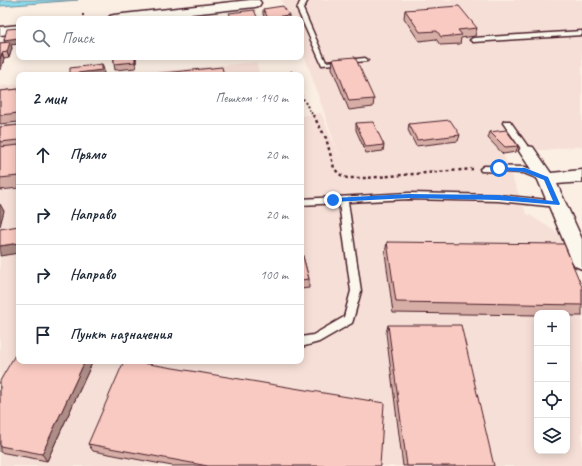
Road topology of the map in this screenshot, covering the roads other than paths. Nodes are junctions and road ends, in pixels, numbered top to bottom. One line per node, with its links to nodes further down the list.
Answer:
1 (305, 0): 4 (lane)
2 (250, 2): 3 (street)
3 (138, 16)
4 (303, 16)
5 (304, 18): 10 (lane)
6 (16, 29): 7 (street)
7 (0, 31)
8 (582, 33): 9 (lane)
9 (473, 40)
10 (365, 60)
11 (507, 123): 12 (lane)
12 (528, 151): 15 (street)
13 (484, 169): 15 (lane)
14 (582, 176): 15 (street)
15 (546, 179): 18 (street)
16 (343, 200): 17 (lane); 18 (lane); 20 (lane)
17 (304, 202)
18 (557, 204): 19 (street)
19 (582, 261)
20 (304, 341)

